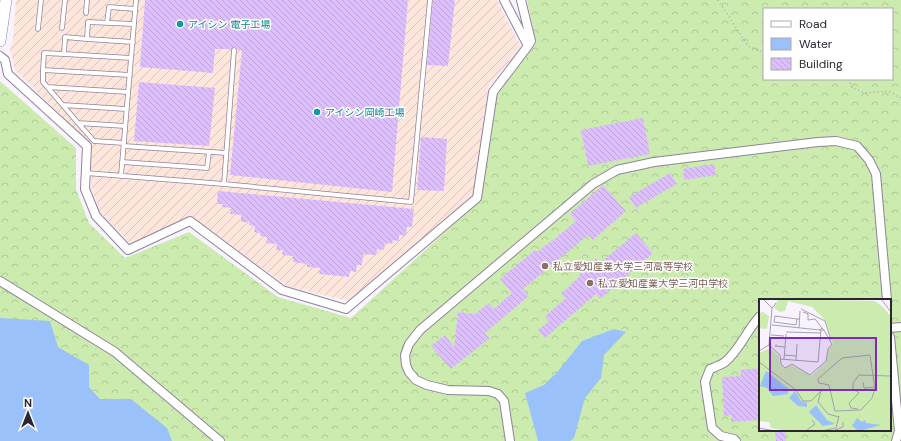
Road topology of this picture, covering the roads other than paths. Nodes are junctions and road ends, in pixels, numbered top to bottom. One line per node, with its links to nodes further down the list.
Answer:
1 (6, 0): 16 (street)
2 (41, 0): 14 (lane)
3 (65, 0): 13 (lane)
4 (87, 0): 10 (lane)
5 (136, 0): 9 (lane)
6 (430, 0): 37 (lane)
7 (504, 0): 18 (street)
8 (521, 0): 18 (street)
9 (135, 9): 11 (lane); 12 (lane)
10 (86, 13)
11 (107, 23): 12 (lane); 15 (lane)
12 (134, 24): 17 (lane)
13 (62, 28)
14 (38, 29)
15 (87, 39): 17 (lane); 20 (lane)
16 (0, 41)
17 (133, 42): 22 (lane)
18 (528, 46): 35 (street)
19 (234, 50): 33 (lane)
20 (64, 54): 22 (lane); 23 (lane)
21 (0, 56): 35 (street)
22 (131, 58): 24 (lane)
23 (43, 70): 24 (lane); 25 (lane)
24 (130, 74): 26 (lane)
25 (47, 87): 26 (lane); 27 (lane)
26 (128, 92): 28 (lane)
27 (63, 105): 28 (lane); 29 (lane)
28 (126, 109): 30 (lane)
29 (78, 123): 30 (lane); 31 (lane)
30 (125, 126): 31 (lane)
31 (124, 145): 32 (lane); 34 (lane)
32 (209, 152): 33 (lane); 34 (lane)
33 (226, 153): 37 (lane)
34 (122, 162): 36 (lane)
35 (86, 173): 36 (lane)
36 (121, 176): 37 (lane)
37 (224, 184)
38 (0, 281): 45 (street)
39 (887, 299): 46 (street)
40 (759, 317): 47 (street)
41 (901, 327): 42 (street)
42 (891, 328)
43 (891, 357): 44 (street)
44 (894, 416): 48 (street)
45 (220, 441)
46 (510, 441)
47 (736, 441)
48 (896, 441)

